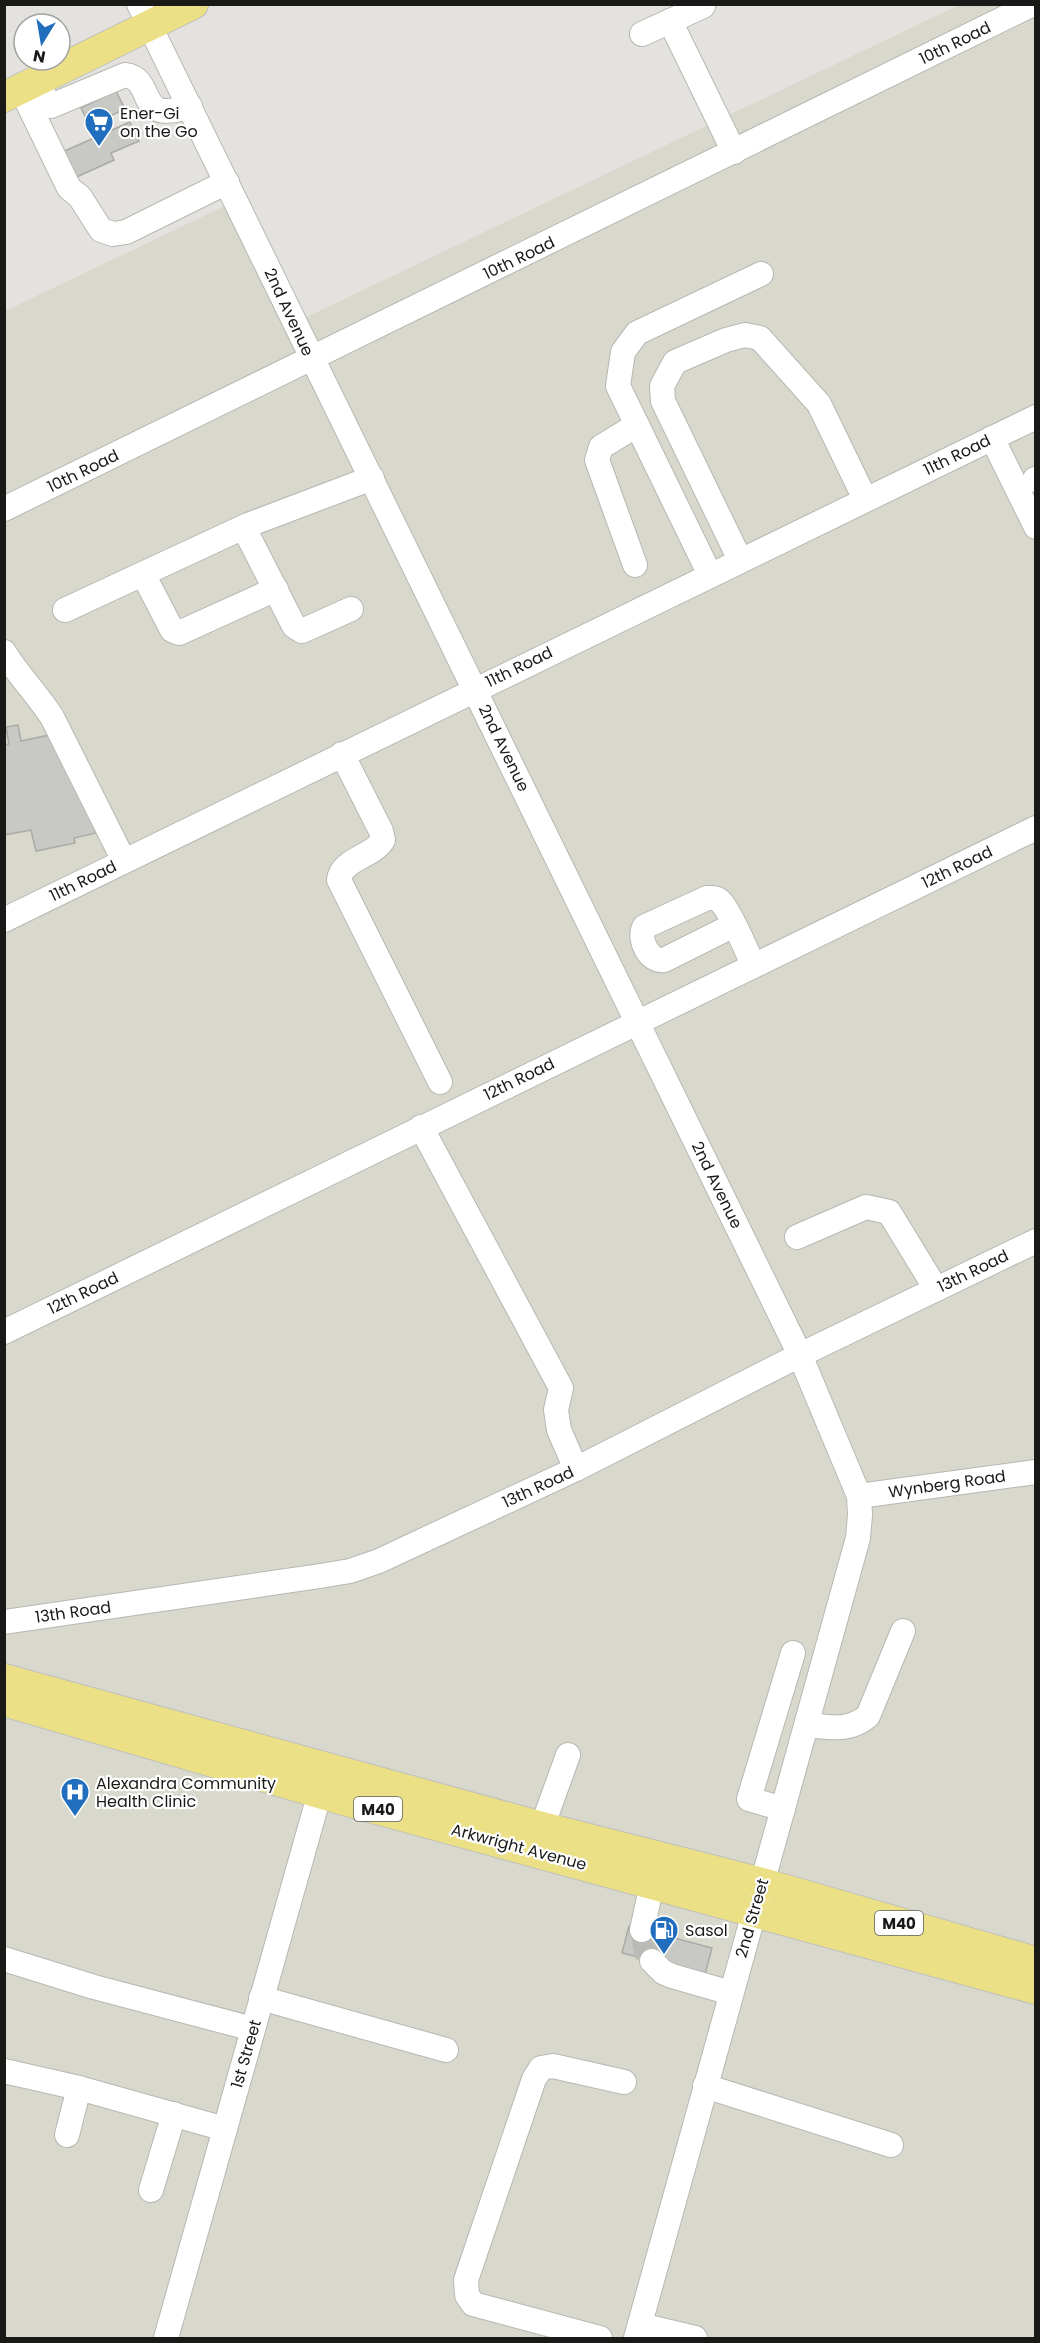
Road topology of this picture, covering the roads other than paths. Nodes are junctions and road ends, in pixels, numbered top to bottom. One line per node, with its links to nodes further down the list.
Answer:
1 (193, 4): 4 (main road)
2 (1033, 4): 11 (street, 10th Road)
3 (703, 6): 5 (street)
4 (145, 15): 7 (main road); 10 (street, 2nd Avenue)
5 (670, 21): 6 (street); 11 (street)
6 (642, 34)
7 (91, 55): 8 (street); 9 (main road)
8 (103, 84): 9 (street); 10 (street)
9 (28, 93): 12 (street)
10 (190, 106): 12 (street, 2nd Avenue)
11 (734, 152): 14 (street, 10th Road)
12 (227, 182): 14 (street, 2nd Avenue)
13 (761, 274): 16 (street)
14 (311, 360): 18 (street, 2nd Avenue); 20 (street, 10th Road)
15 (1035, 417): 17 (street, 11th Road)
16 (637, 425): 24 (street); 26 (street)
17 (993, 438): 19 (street, 11th Road); 21 (street)
18 (372, 478): 22 (street); 31 (street, 2nd Avenue)
19 (865, 499): 23 (street, 11th Road); 23 (street)
20 (4, 509)
21 (1035, 527)
22 (244, 528): 25 (street); 27 (street)
23 (740, 560): 26 (street, 11th Road)
24 (635, 565)
25 (143, 574): 27 (street); 29 (street)
26 (710, 575): 31 (street, 11th Road)
27 (276, 589): 28 (street)
28 (351, 609)
29 (65, 610)
30 (4, 652): 34 (street)
31 (475, 689): 32 (street, 11th Road); 38 (street, 2nd Avenue)
32 (342, 754): 34 (street, 11th Road); 39 (street)
33 (1035, 828): 37 (street, 12th Road)
34 (124, 861): 35 (street, 11th Road)
35 (4, 920)
36 (734, 925): 37 (street)
37 (753, 965): 38 (street, 12th Road)
38 (637, 1021): 40 (street, 12th Road); 45 (street, 2nd Avenue)
39 (440, 1083)
40 (421, 1127): 44 (street, 12th Road); 46 (street)
41 (797, 1237): 43 (street)
42 (1035, 1241): 43 (street, 13th Road)
43 (936, 1289): 45 (street, 13th Road)
44 (4, 1332)
45 (800, 1355): 46 (street, 13th Road); 48 (street, 2nd Avenue)
46 (576, 1469): 49 (street, 13th Road)
47 (1035, 1472): 48 (street, Wynberg Road)
48 (859, 1496): 54 (street, 2nd Street)
49 (4, 1622)
50 (903, 1631): 54 (street)
51 (793, 1653): 57 (street)
52 (4, 1680): 56 (main road, Arkwright Avenue / M40)
53 (4, 1701): 56 (main road, Arkwright Avenue / M40)
54 (807, 1725): 57 (street, 2nd Street)
55 (568, 1755): 58 (street)
56 (323, 1781): 58 (main road, Arkwright Avenue / M40); 60 (main road, Arkwright Avenue / M40); 68 (street, 1st Street)
57 (783, 1809): 59 (street, 2nd Street)
58 (542, 1827): 59 (main road, Arkwright Avenue / M40)
59 (762, 1883): 61 (street, 2nd Street); 65 (main road, Arkwright Avenue / M40)
60 (652, 1884): 61 (main road, Arkwright Avenue / M40); 62 (street)
61 (754, 1913): 66 (main road, Arkwright Avenue / M40); 67 (street, 2nd Street)
62 (642, 1930)
63 (4, 1959): 69 (street)
64 (652, 1961): 67 (street)
65 (1035, 1962)
66 (1035, 1989)
67 (731, 1993): 73 (street, 2nd Street)
68 (261, 1998): 69 (street, 1st Street); 70 (street)
69 (253, 2029): 76 (street, 1st Street)
70 (446, 2050)
71 (4, 2071): 74 (street)
72 (624, 2082): 82 (street)
73 (705, 2086): 78 (street); 80 (street, 2nd Street)
74 (80, 2088): 75 (street); 77 (street)
75 (174, 2114): 76 (street); 79 (street)
76 (225, 2129): 81 (street, 1st Street)
77 (67, 2135)
78 (891, 2145)
79 (151, 2190)
80 (638, 2332): 83 (street)
81 (166, 2338)
82 (600, 2338)
83 (695, 2338)

